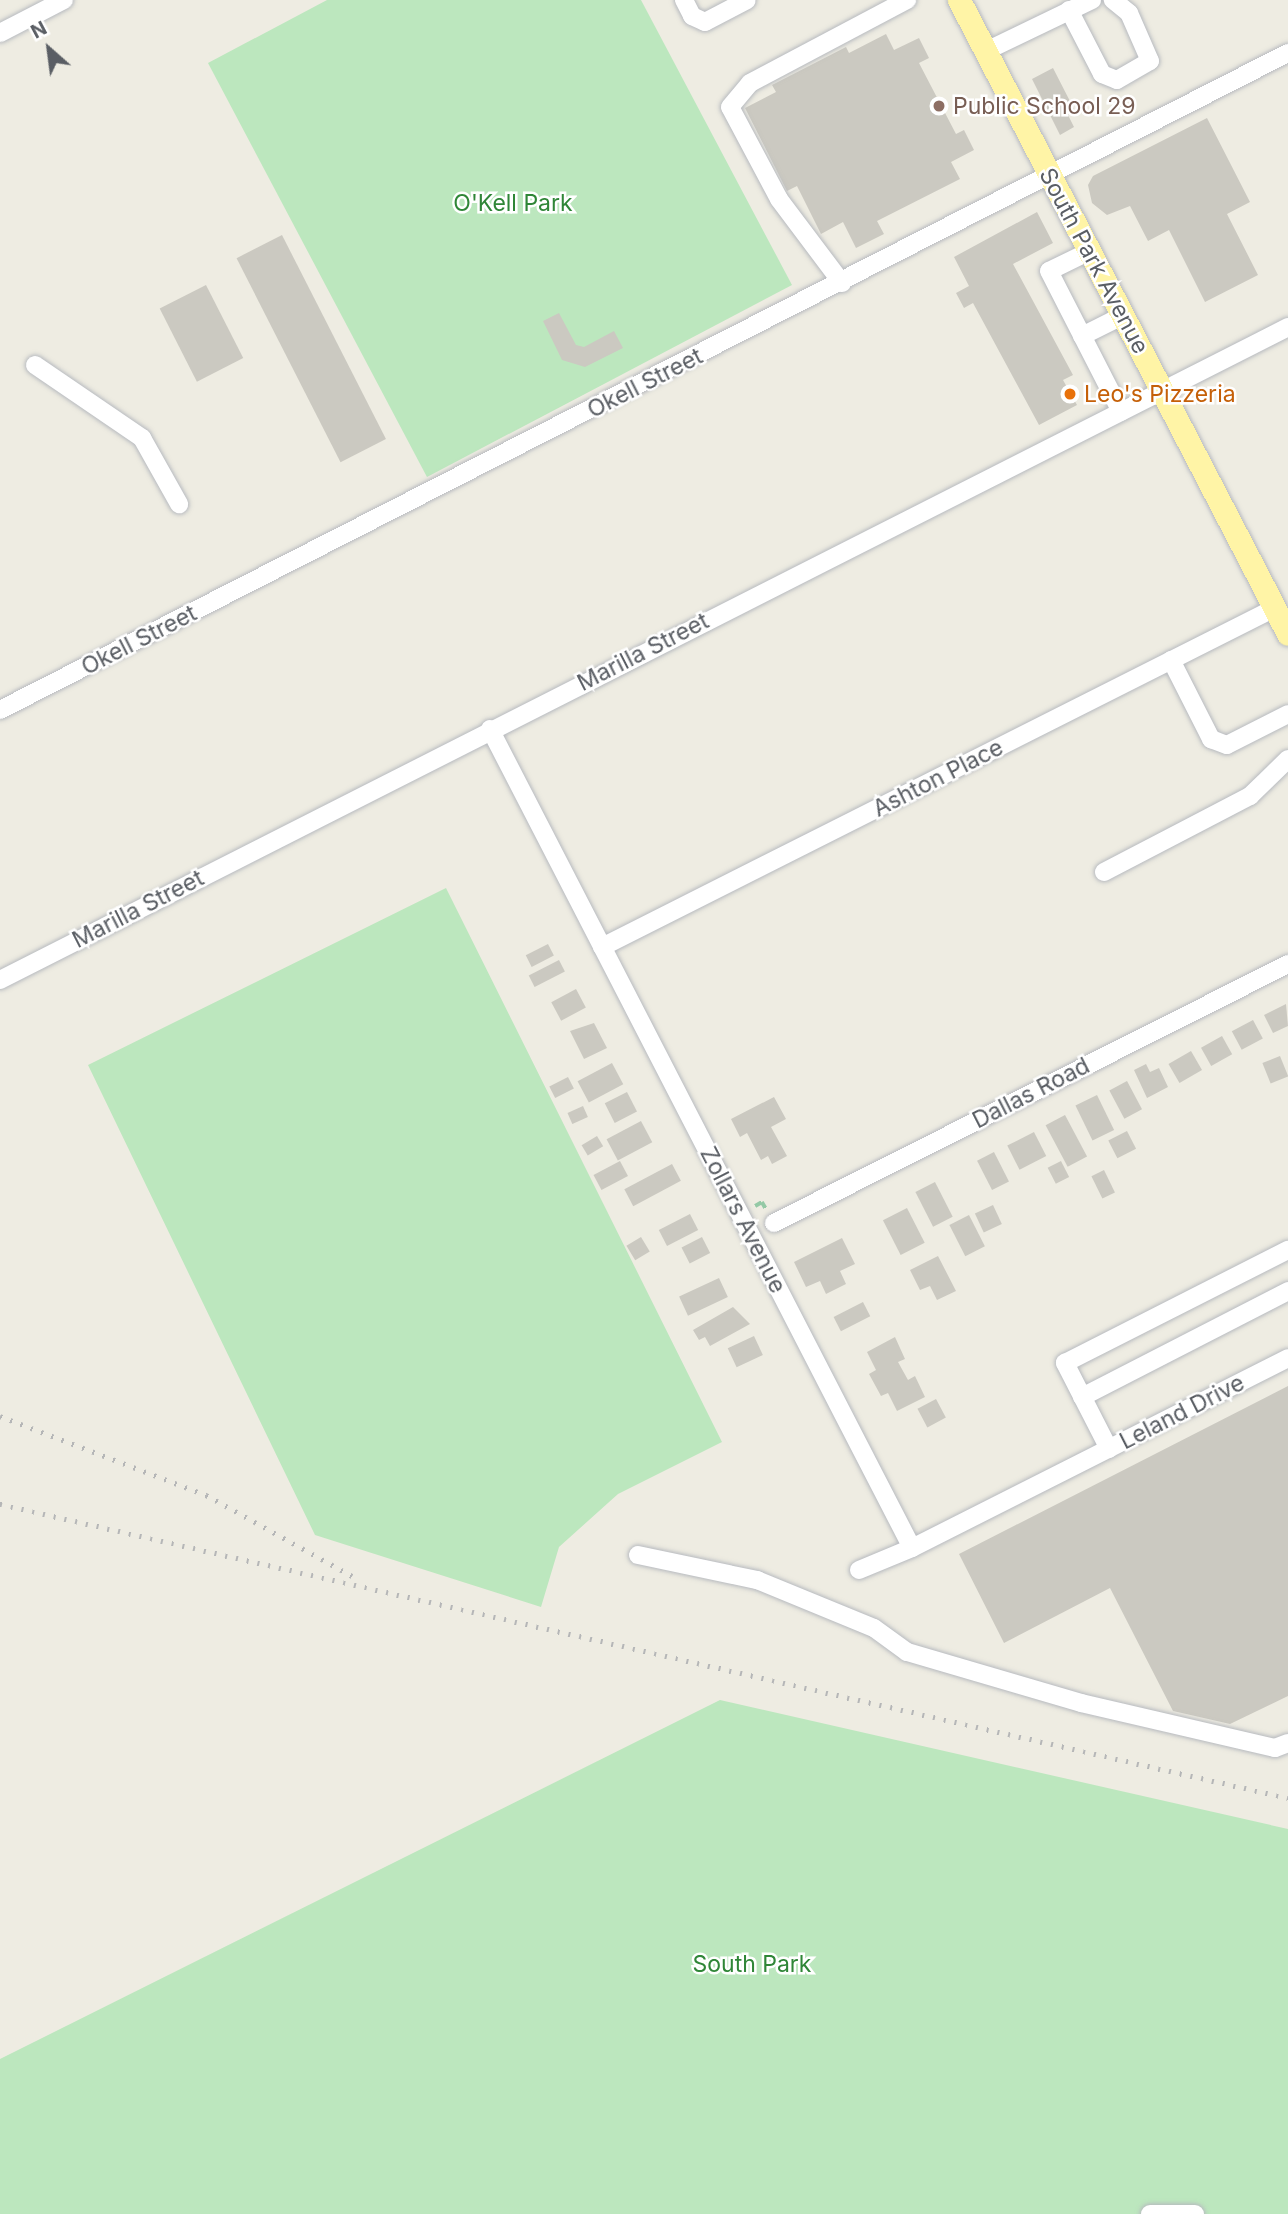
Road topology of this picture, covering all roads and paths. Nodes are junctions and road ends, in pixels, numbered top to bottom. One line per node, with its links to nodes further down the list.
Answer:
1 (64, 0): 9 (street)
2 (684, 0): 3 (street)
3 (747, 0)
4 (907, 0): 14 (street)
5 (959, 0): 10 (main road, South Park Avenue)
6 (1092, 0): 8 (street)
7 (1113, 0): 8 (street)
8 (1069, 10): 10 (street)
9 (0, 33)
10 (984, 52): 12 (main road, South Park Avenue)
11 (1288, 53): 12 (street, Okell Street)
12 (1049, 176): 13 (main road, South Park Avenue); 14 (street, Okell Street)
13 (1088, 252): 15 (main road, South Park Avenue); 17 (street)
14 (842, 283): 24 (street, Okell Street)
15 (1122, 316): 17 (street); 19 (main road, South Park Avenue)
16 (1288, 327): 19 (street, Marilla Street)
17 (1082, 336): 20 (street)
18 (36, 365): 21 (street)
19 (1162, 391): 20 (street, Marilla Street); 22 (main road, South Park Avenue)
20 (1121, 412): 26 (street, Marilla Street)
21 (179, 504)
22 (1283, 619): 23 (street, Ashton Place)
23 (1171, 660): 25 (street); 29 (street, Ashton Place)
24 (0, 710)
25 (1288, 714)
26 (490, 729): 29 (street, Zollars Avenue); 31 (street, Marilla Street)
27 (1288, 759): 28 (street)
28 (1104, 872)
29 (601, 947): 38 (street, Zollars Avenue)
30 (1288, 964): 32 (street, Dallas Road)
31 (0, 980)
32 (774, 1223)
33 (1288, 1250): 36 (street)
34 (1288, 1291): 36 (street)
35 (1288, 1358): 37 (street, Leland Drive)
36 (1082, 1396): 37 (street)
37 (1109, 1448): 38 (street, Leland Drive)
38 (912, 1548): 40 (street)
39 (638, 1555): 41 (street)
40 (859, 1570)
41 (1288, 1743)
42 (1150, 2214): 43 (street)
43 (1195, 2214)

